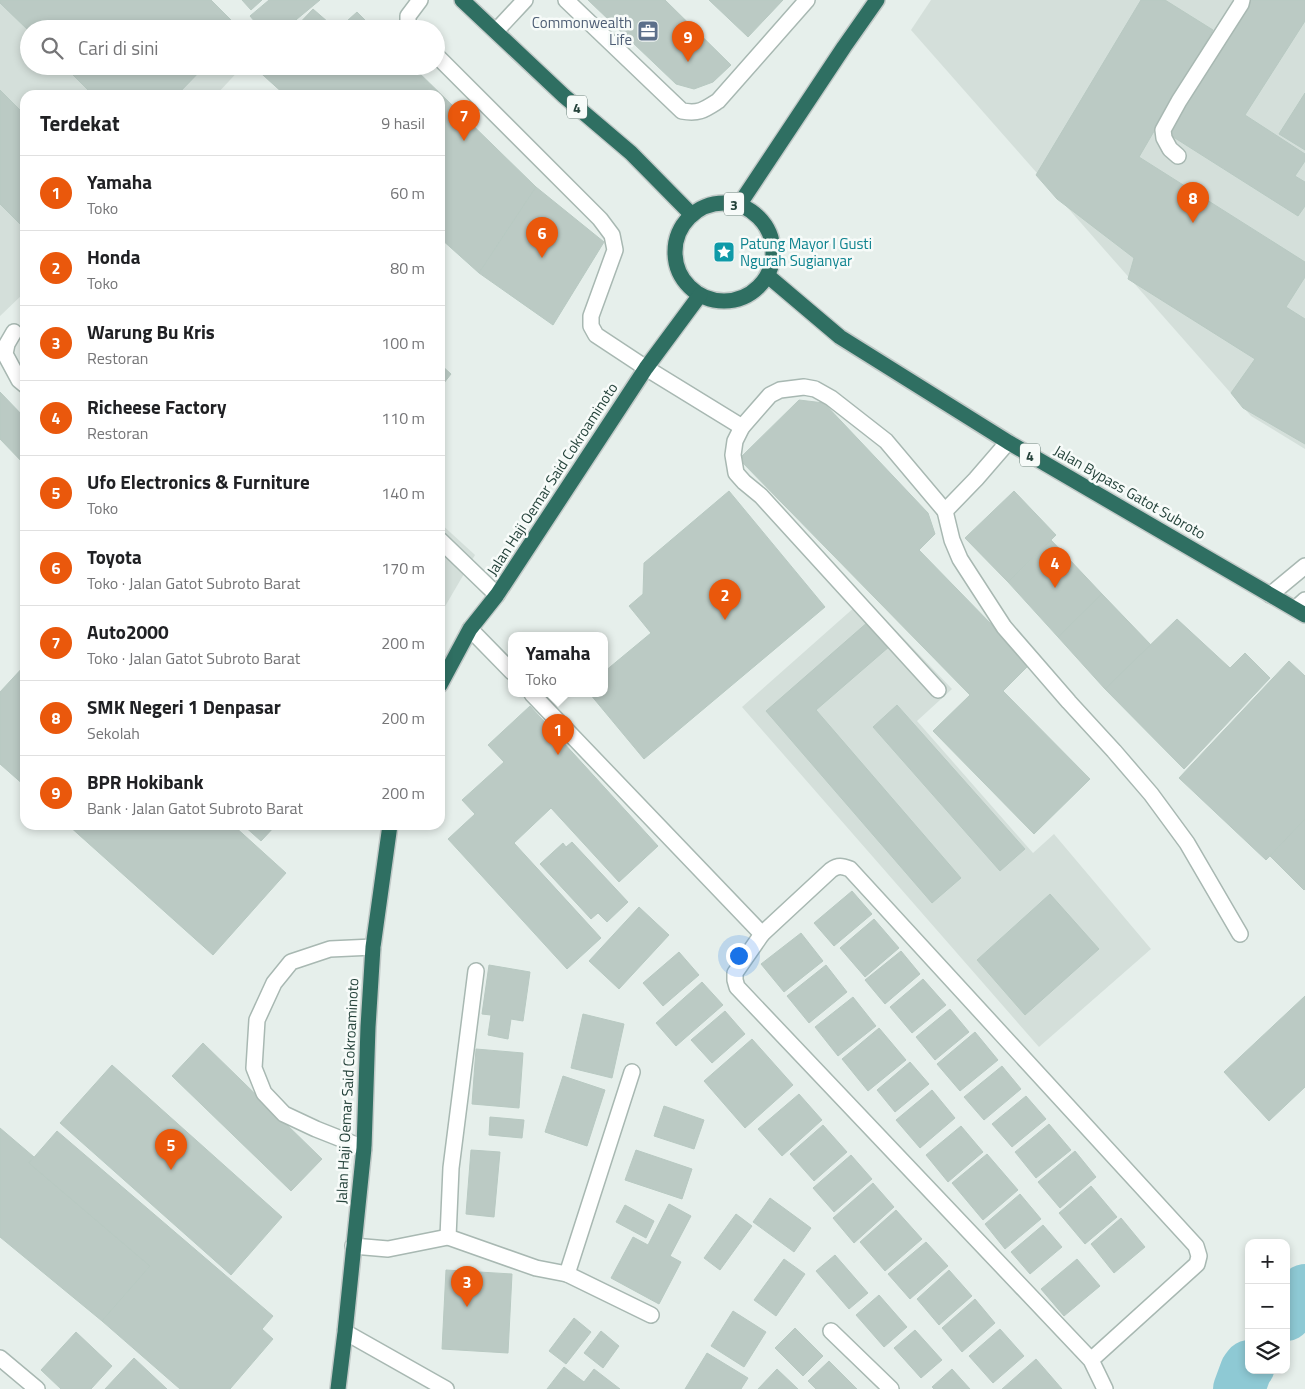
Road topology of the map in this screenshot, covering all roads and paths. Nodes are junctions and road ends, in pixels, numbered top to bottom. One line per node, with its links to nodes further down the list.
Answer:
1 (420, 0): 8 (street)
2 (462, 0): 9 (highway, 4)
3 (525, 0): 9 (street)
4 (566, 0): 5 (street)
5 (807, 0)
6 (877, 0): 12 (highway, 3)
7 (1242, 0): 11 (street)
8 (408, 20)
9 (496, 31): 13 (highway, 4)
10 (445, 64): 17 (street)
11 (1178, 156)
12 (739, 205): 13 (highway, 3); 14 (highway, 3)
13 (692, 215): 15 (highway)
14 (768, 276): 15 (highway); 20 (highway, Jalan Bypass Gatot Subroto / 4)
15 (700, 295): 17 (highway, Jalan Haji Oemar Said Cokroaminoto)
16 (14, 332): 18 (street)
17 (646, 368): 19 (street); 24 (highway, Jalan Haji Oemar Said Cokroaminoto)
18 (20, 381)
19 (742, 427): 21 (street); 30 (street)
20 (1008, 442): 21 (street); 25 (highway, Jalan Bypass Gatot Subroto / 4)
21 (945, 511): 34 (street)
22 (445, 545): 24 (street)
23 (1305, 566): 25 (street)
24 (497, 595): 27 (highway, Jalan Haji Oemar Said Cokroaminoto)
25 (1270, 595): 26 (highway, Jalan Bypass Gatot Subroto / 4)
26 (1302, 608)
27 (470, 629): 28 (street); 29 (highway, Jalan Haji Oemar Said Cokroaminoto)
28 (508, 668)
29 (445, 676)
30 (938, 690)
31 (535, 697): 33 (street)
32 (389, 830): 35 (highway, Jalan Haji Oemar Said Cokroaminoto)
33 (762, 934): 46 (street); 46 (street)
34 (1240, 934)
35 (373, 947): 38 (highway, Jalan Haji Oemar Said Cokroaminoto); 38 (street)
36 (476, 971): 39 (street)
37 (632, 1072): 41 (street)
38 (364, 1148): 40 (highway, Jalan Haji Oemar Said Cokroaminoto)
39 (448, 1237): 40 (street); 41 (street)
40 (353, 1246): 44 (highway, Jalan Haji Oemar Said Cokroaminoto)
41 (567, 1274): 42 (street)
42 (652, 1315)
43 (831, 1331): 50 (street)
44 (345, 1332): 48 (highway, Jalan Haji Oemar Said Cokroaminoto); 49 (street)
45 (0, 1358): 47 (street)
46 (1091, 1360): 51 (street)
47 (38, 1389)
48 (338, 1389)
49 (446, 1389)
50 (891, 1389)
51 (1105, 1389)

